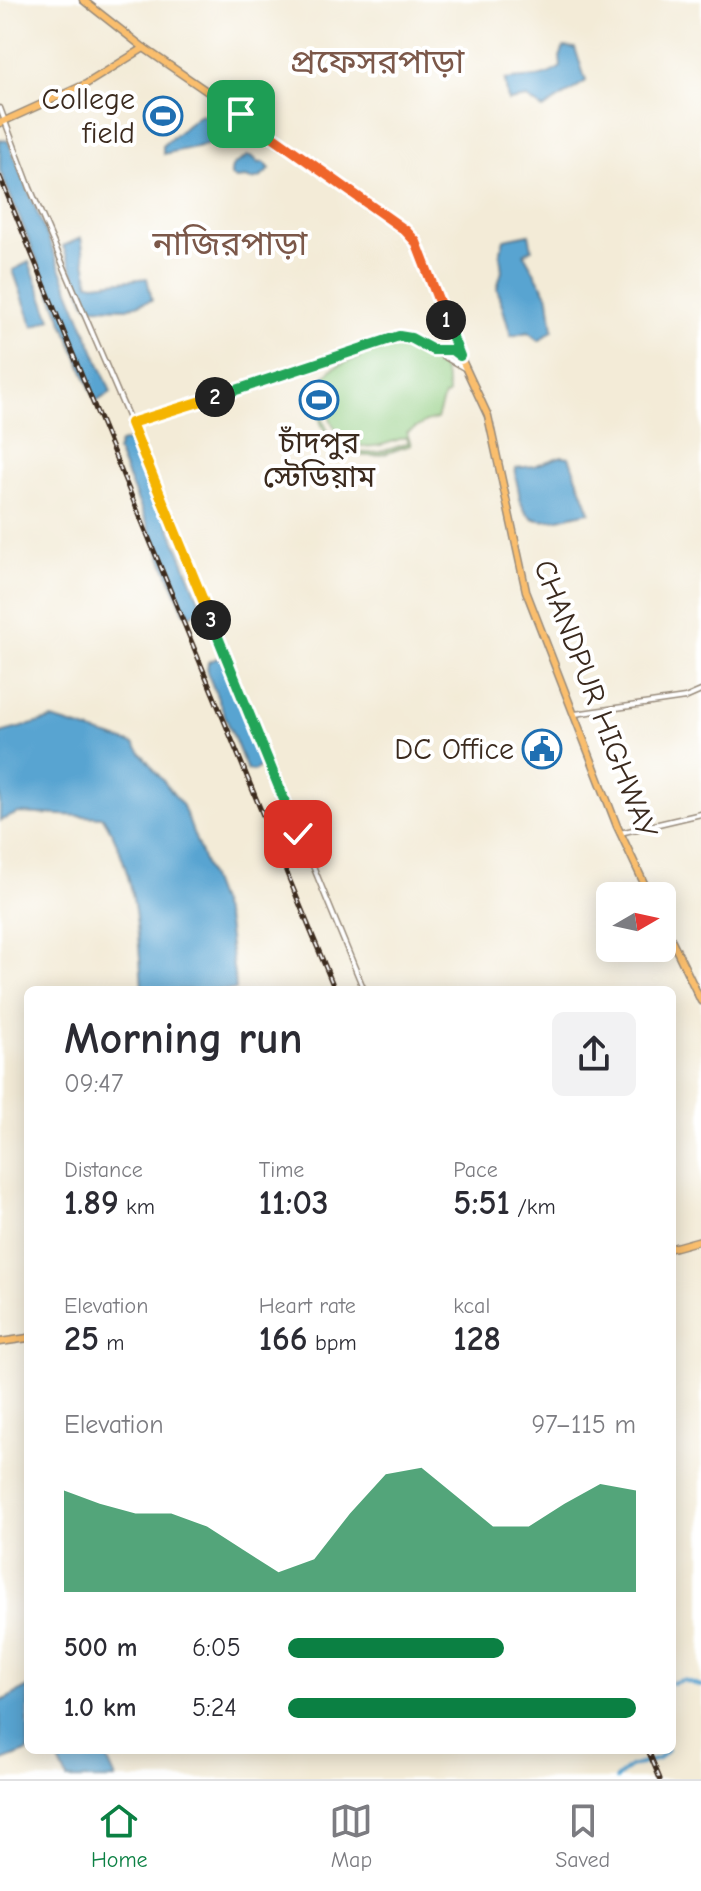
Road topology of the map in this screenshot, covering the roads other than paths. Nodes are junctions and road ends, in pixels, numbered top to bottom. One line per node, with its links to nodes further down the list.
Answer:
1 (83, 0): 2 (main road, CHANDPUR HIGHWAY)
2 (144, 48): 4 (main road); 6 (main road, CHANDPUR HIGHWAY)
3 (0, 108): 4 (street)
4 (2, 122): 8 (street)
5 (433, 350): 6 (street); 7 (street); 8 (street)
6 (460, 356): 7 (main road, CHANDPUR HIGHWAY)
7 (466, 369): 10 (main road, CHANDPUR HIGHWAY)
8 (131, 423): 15 (street)
9 (701, 691): 10 (street)
10 (575, 714): 12 (main road, CHANDPUR HIGHWAY)
11 (701, 814): 12 (street)
12 (620, 833): 13 (main road, CHANDPUR HIGHWAY)
13 (643, 882)
14 (676, 949): 16 (main road)
15 (362, 986)
16 (701, 1001)
17 (701, 1240): 18 (main road)
18 (676, 1247)
19 (24, 1339): 20 (main road)
20 (0, 1342)

